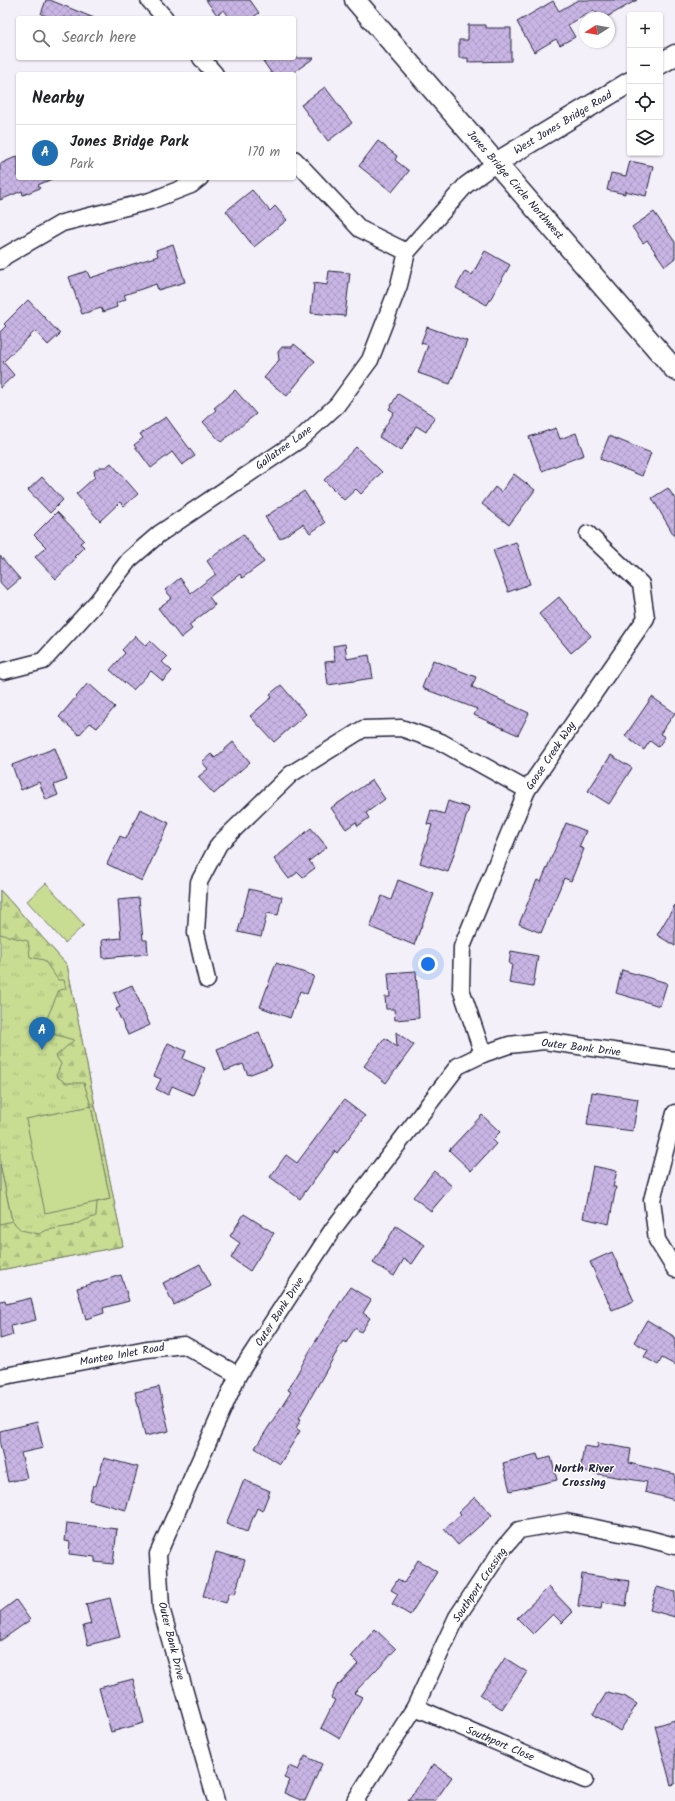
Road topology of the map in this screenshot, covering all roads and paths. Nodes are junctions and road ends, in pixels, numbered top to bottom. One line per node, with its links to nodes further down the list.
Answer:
1 (149, 0): 3 (street)
2 (355, 0): 10 (street, Jones Bridge Circle Northwest)
3 (163, 16)
4 (675, 55): 6 (street)
5 (203, 60): 7 (street)
6 (663, 62)
7 (213, 72)
8 (627, 84): 10 (street, West Jones Bridge Road)
9 (296, 162): 12 (street)
10 (496, 163): 12 (street, Gallatree Lane); 14 (street, Jones Bridge Circle Northwest)
11 (197, 180): 13 (street)
12 (407, 252): 16 (street, Gallatree Lane)
13 (0, 261)
14 (675, 370)
15 (588, 534): 17 (street, Goose Creek Way)
16 (4, 672)
17 (527, 790): 18 (street); 19 (street, Goose Creek Way)
18 (207, 980)
19 (483, 1054): 20 (street, Outer Bank Drive); 23 (street, Outer Bank Drive)
20 (675, 1060)
21 (675, 1113): 22 (street)
22 (675, 1269)
23 (238, 1375): 24 (street, Manteo Inlet Road); 28 (street, Outer Bank Drive)
24 (0, 1377)
25 (675, 1546): 26 (street, Southport Crossing)
26 (415, 1707): 27 (street, Southport Close); 29 (street, Southport Crossing)
27 (585, 1780)
28 (216, 1801)
29 (355, 1801)

